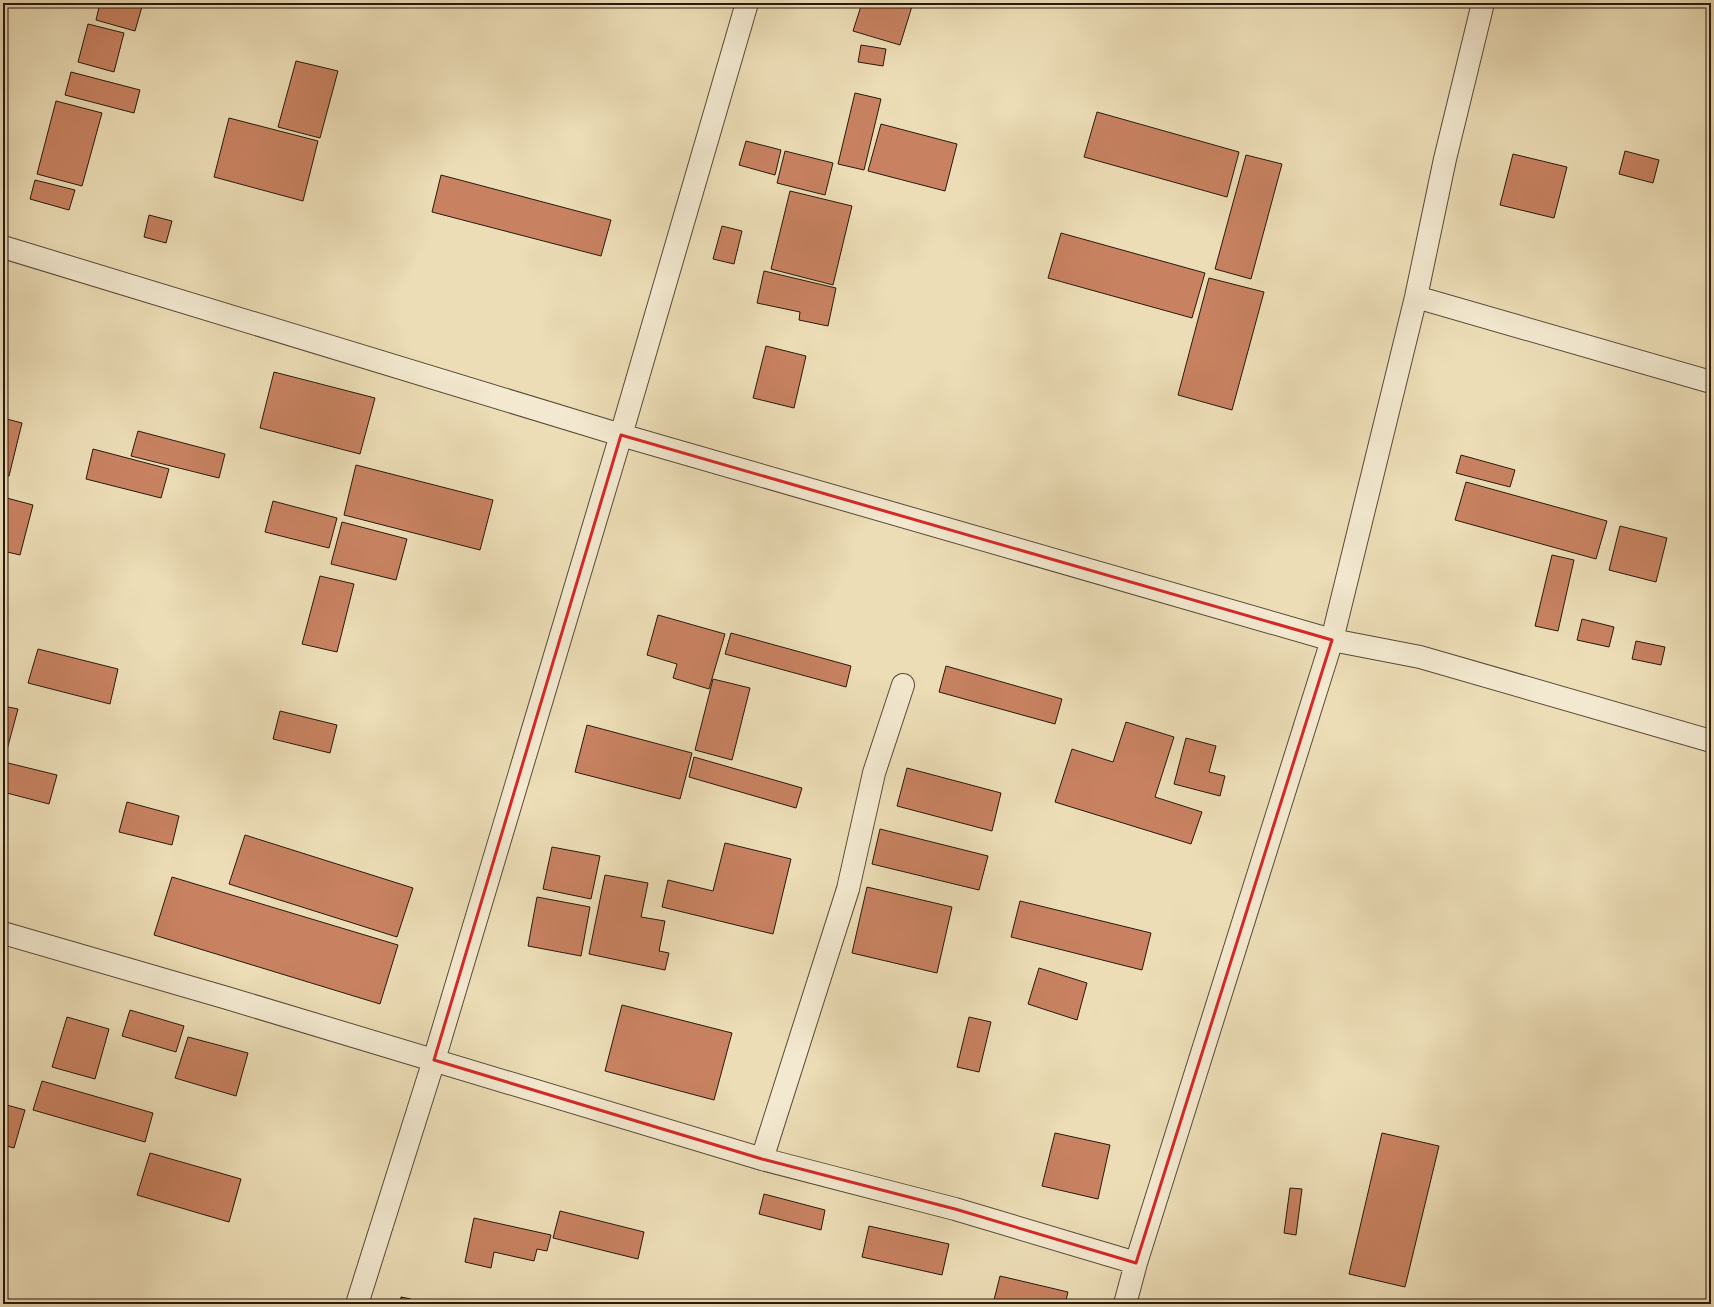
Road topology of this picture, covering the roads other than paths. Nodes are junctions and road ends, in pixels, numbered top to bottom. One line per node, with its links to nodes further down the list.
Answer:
1 (747, 3): 6 (street)
2 (1483, 3): 4 (street)
3 (3, 247): 6 (street)
4 (1416, 297): 5 (street); 7 (street)
5 (1711, 382)
6 (621, 435): 7 (street); 11 (street)
7 (1332, 640): 9 (street); 13 (street)
8 (904, 685): 12 (street)
9 (1711, 741)
10 (3, 932): 11 (street)
11 (434, 1060): 12 (street); 14 (street)
12 (762, 1159): 13 (street)
13 (1136, 1263): 15 (street)
14 (357, 1304)
15 (1125, 1304)

